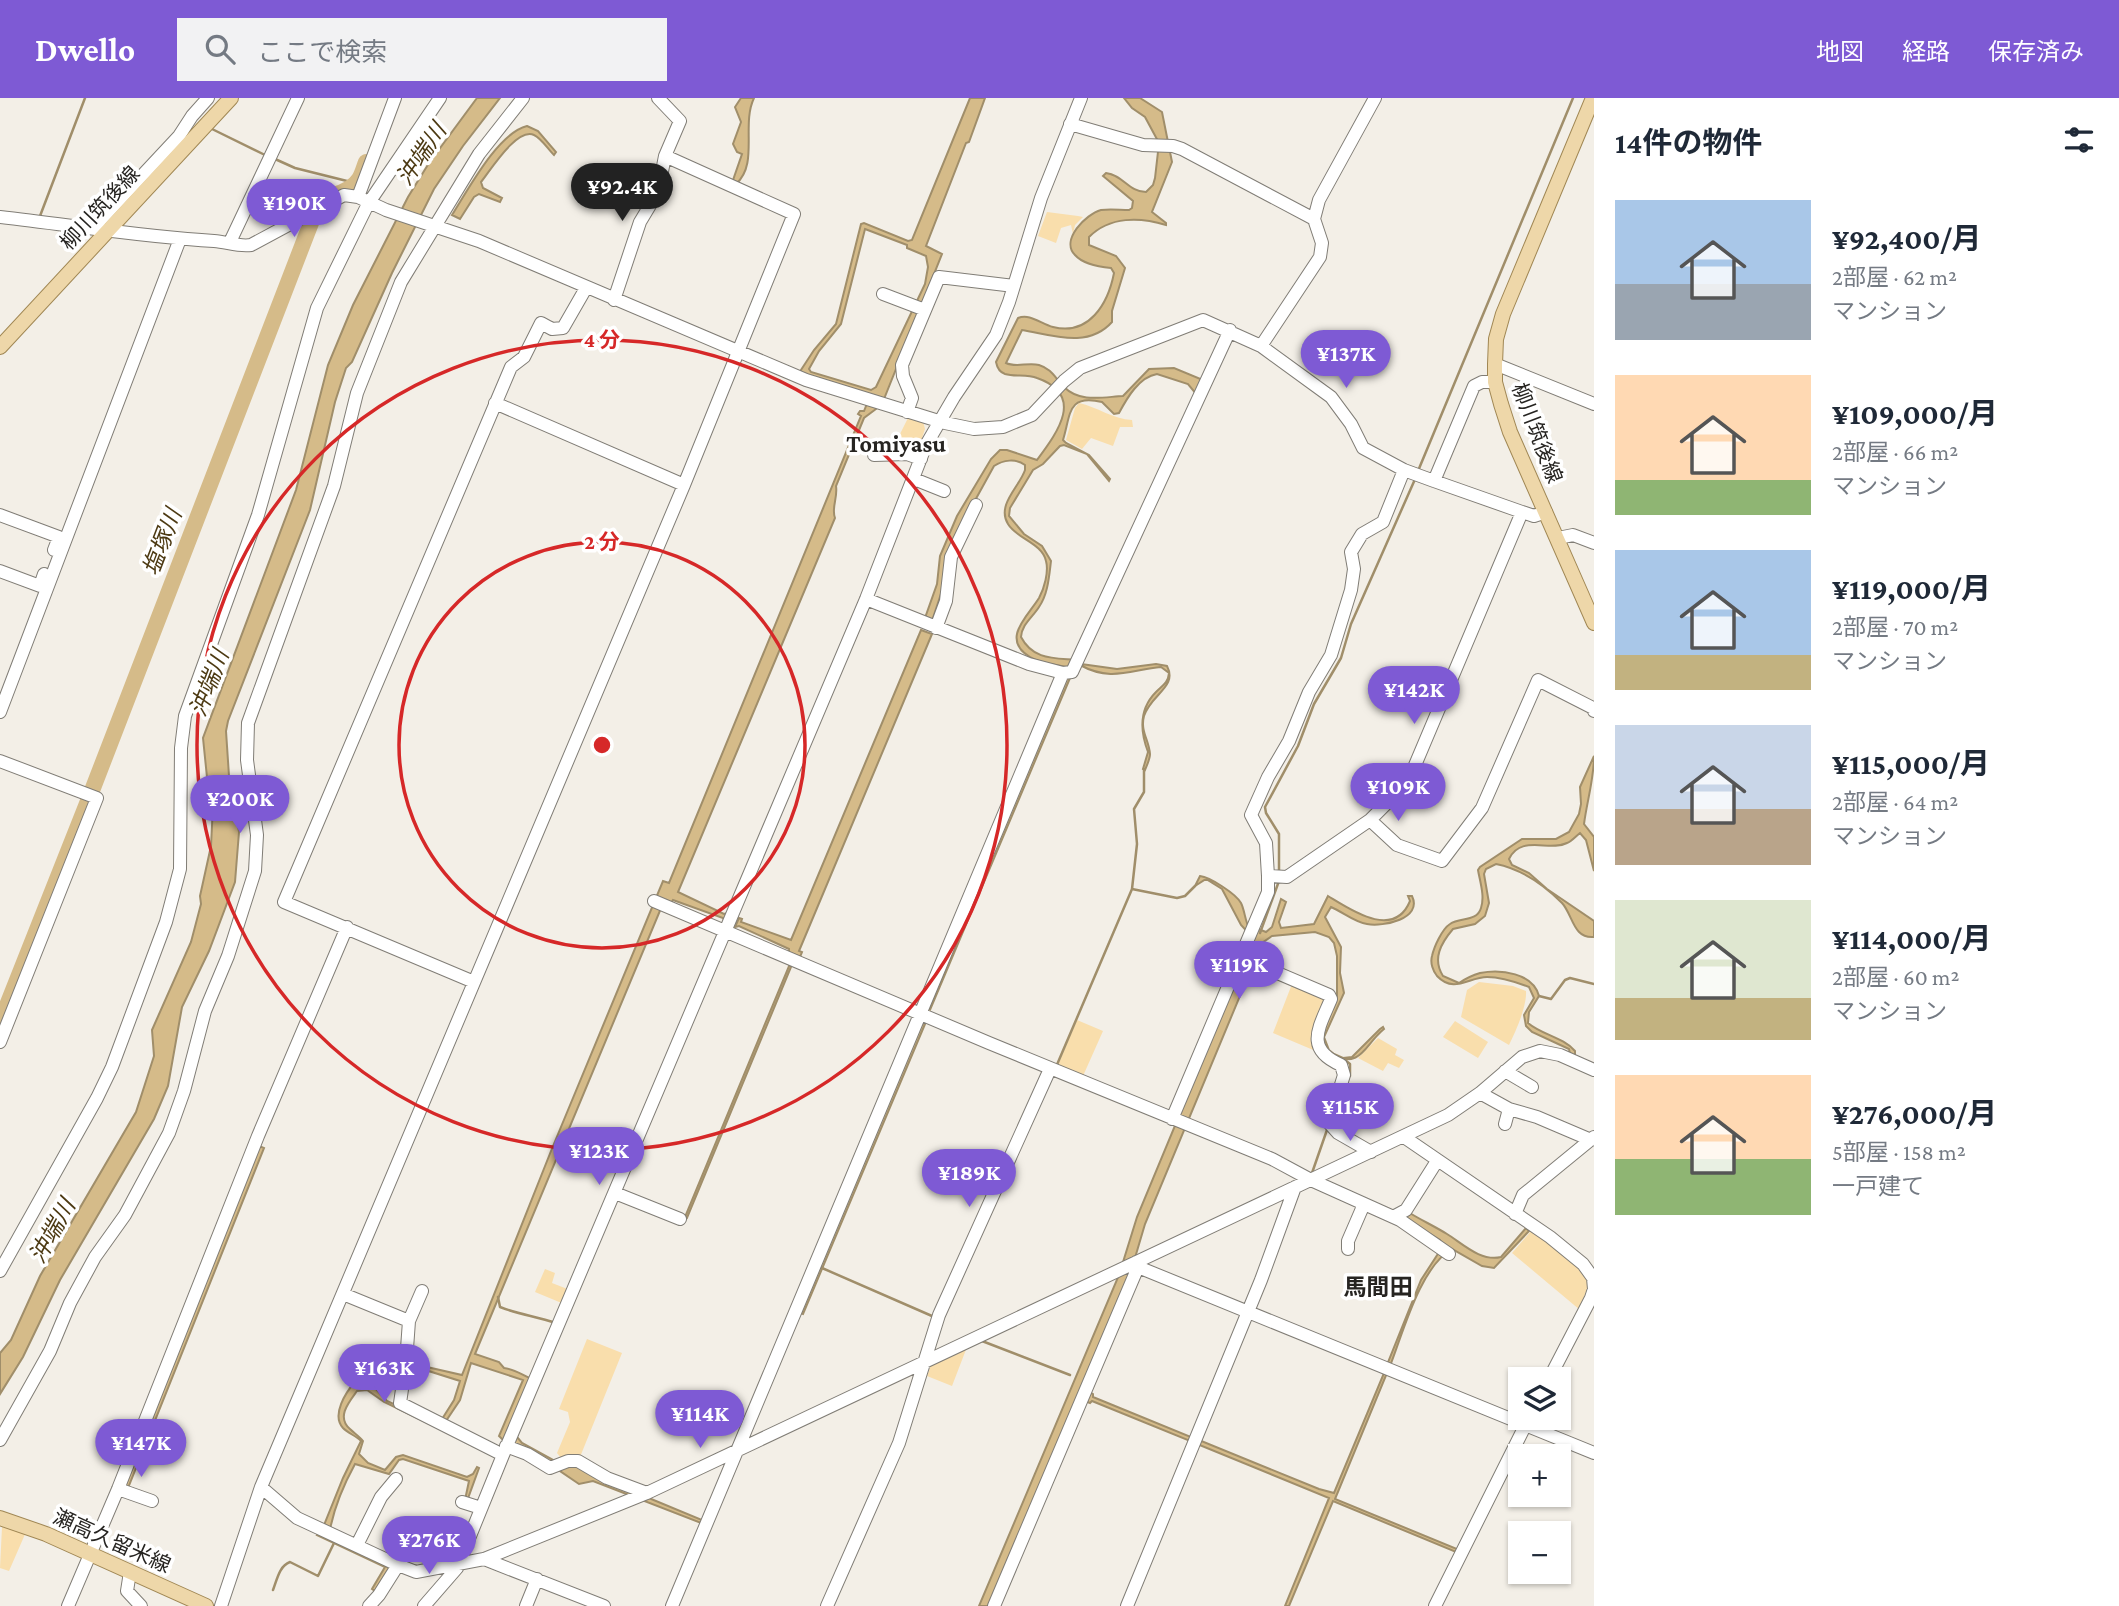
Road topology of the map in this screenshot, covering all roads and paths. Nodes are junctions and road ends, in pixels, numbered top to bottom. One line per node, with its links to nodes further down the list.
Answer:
1 (208, 98): 17 (street)
2 (231, 98): 17 (main road, 柳川筑後線)
3 (299, 98): 19 (street)
4 (395, 98): 13 (street)
5 (440, 98): 13 (street)
6 (523, 98): 16 (street)
7 (658, 98): 12 (street)
8 (1082, 98): 11 (street)
9 (1375, 98): 15 (street)
10 (1593, 98): 29 (main road, 柳川筑後線)
11 (1070, 124): 15 (street); 20 (street)
12 (665, 156): 23 (street); 28 (street)
13 (364, 199): 16 (street); 19 (street); 87 (street)
14 (0, 217): 17 (street)
15 (1314, 219): 26 (street)
16 (432, 225): 21 (street); 98 (street)
17 (100, 229): 18 (street); 27 (main road, 柳川筑後線)
18 (180, 239): 19 (street); 54 (street)
19 (230, 242)
20 (1014, 286): 24 (street); 34 (street)
21 (586, 288): 23 (street); 31 (street)
22 (883, 294): 24 (street)
23 (614, 300): 28 (street)
24 (925, 310): 33 (street)
25 (1230, 330): 26 (street); 34 (street); 52 (street)
26 (1261, 346): 37 (street)
27 (0, 347)
28 (739, 351): 33 (street); 40 (street)
29 (1495, 364): 30 (main road, 柳川筑後線); 32 (street)
30 (1495, 382): 39 (street); 44 (main road, 柳川筑後線)
31 (495, 403): 40 (street); 59 (street)
32 (1594, 404)
33 (907, 412): 34 (street)
34 (939, 422): 36 (street)
35 (874, 455): 36 (street)
36 (921, 459): 38 (street)
37 (1404, 470): 39 (street); 57 (street)
38 (914, 479): 41 (street); 49 (street)
39 (1434, 481): 43 (street)
40 (684, 485): 62 (street)
41 (944, 491)
42 (976, 505): 51 (street)
43 (1522, 512): 44 (street); 56 (street)
44 (1546, 512): 46 (main road, 柳川筑後線)
45 (0, 516): 48 (street)
46 (1558, 538): 47 (street); 50 (main road, 柳川筑後線)
47 (1594, 543)
48 (0, 571)
49 (866, 599): 51 (street); 60 (street)
50 (1594, 624)
51 (931, 626): 52 (street)
52 (1063, 673): 63 (street)
53 (1594, 711): 56 (street)
54 (0, 712)
55 (0, 761): 64 (street)
56 (1370, 820): 57 (street)
57 (1268, 876): 61 (street)
58 (654, 901): 60 (street)
59 (347, 927): 62 (street); 104 (street)
60 (727, 929): 63 (street); 79 (street)
61 (1240, 957): 71 (street); 75 (street)
62 (474, 982): 89 (street)
63 (920, 1014): 65 (street); 100 (street)
64 (0, 1042)
65 (1050, 1069): 71 (street); 93 (street)
66 (1594, 1070): 67 (street)
67 (1505, 1071): 68 (street); 69 (street)
68 (1532, 1087)
69 (1480, 1093): 70 (street); 73 (street)
70 (1509, 1109): 72 (street); 74 (street)
71 (1172, 1119): 77 (street)
72 (1505, 1124)
73 (1404, 1137): 75 (street); 76 (street)
74 (1592, 1138): 81 (street)
75 (1371, 1152): 77 (street)
76 (1437, 1161): 81 (street); 82 (street)
77 (1311, 1180): 78 (street); 80 (street)
78 (1295, 1187): 86 (street); 91 (street)
79 (615, 1193): 83 (street); 99 (street)
80 (1364, 1204): 82 (street); 84 (street)
81 (1515, 1214): 90 (street)
82 (1393, 1217): 85 (street)
83 (680, 1219)
84 (1348, 1249)
85 (1449, 1254)
86 (1136, 1264): 91 (street); 93 (street); 127 (street)
87 (0, 1271)
88 (422, 1292): 92 (street)
89 (342, 1294): 92 (street); 103 (street)
90 (1592, 1299): 94 (street)
91 (1247, 1311): 95 (street); 128 (street)
92 (409, 1321): 99 (street)
93 (925, 1363): 100 (street); 126 (street)
94 (1555, 1367)
95 (1508, 1414)
96 (1523, 1430): 129 (street)
97 (1546, 1430): 101 (street)
98 (0, 1440)
99 (505, 1451): 105 (street); 108 (street)
100 (737, 1451): 105 (street); 125 (street)
101 (1594, 1453)
102 (396, 1479): 110 (street)
103 (261, 1486): 110 (street); 120 (street)
104 (118, 1489): 106 (street); 111 (street)
105 (647, 1493): 112 (street)
106 (152, 1501)
107 (462, 1502): 108 (street)
108 (481, 1508): 113 (street)
109 (0, 1518): 111 (main road, 瀬高久留米線)
110 (357, 1545): 114 (street)
111 (91, 1555): 115 (main road, 瀬高久留米線); 117 (street)
112 (484, 1559): 113 (street); 116 (street)
113 (459, 1563): 114 (street); 122 (street)
114 (398, 1565): 121 (street)
115 (130, 1572): 118 (street); 119 (main road, 瀬高久留米線)
116 (537, 1579): 123 (street); 124 (street)
117 (68, 1606)
118 (141, 1606)
119 (206, 1606)
120 (220, 1606)
121 (369, 1606)
122 (424, 1606)
123 (526, 1606)
124 (604, 1606)
125 (672, 1606)
126 (827, 1606)
127 (994, 1606)
128 (1127, 1606)
129 (1435, 1606)

